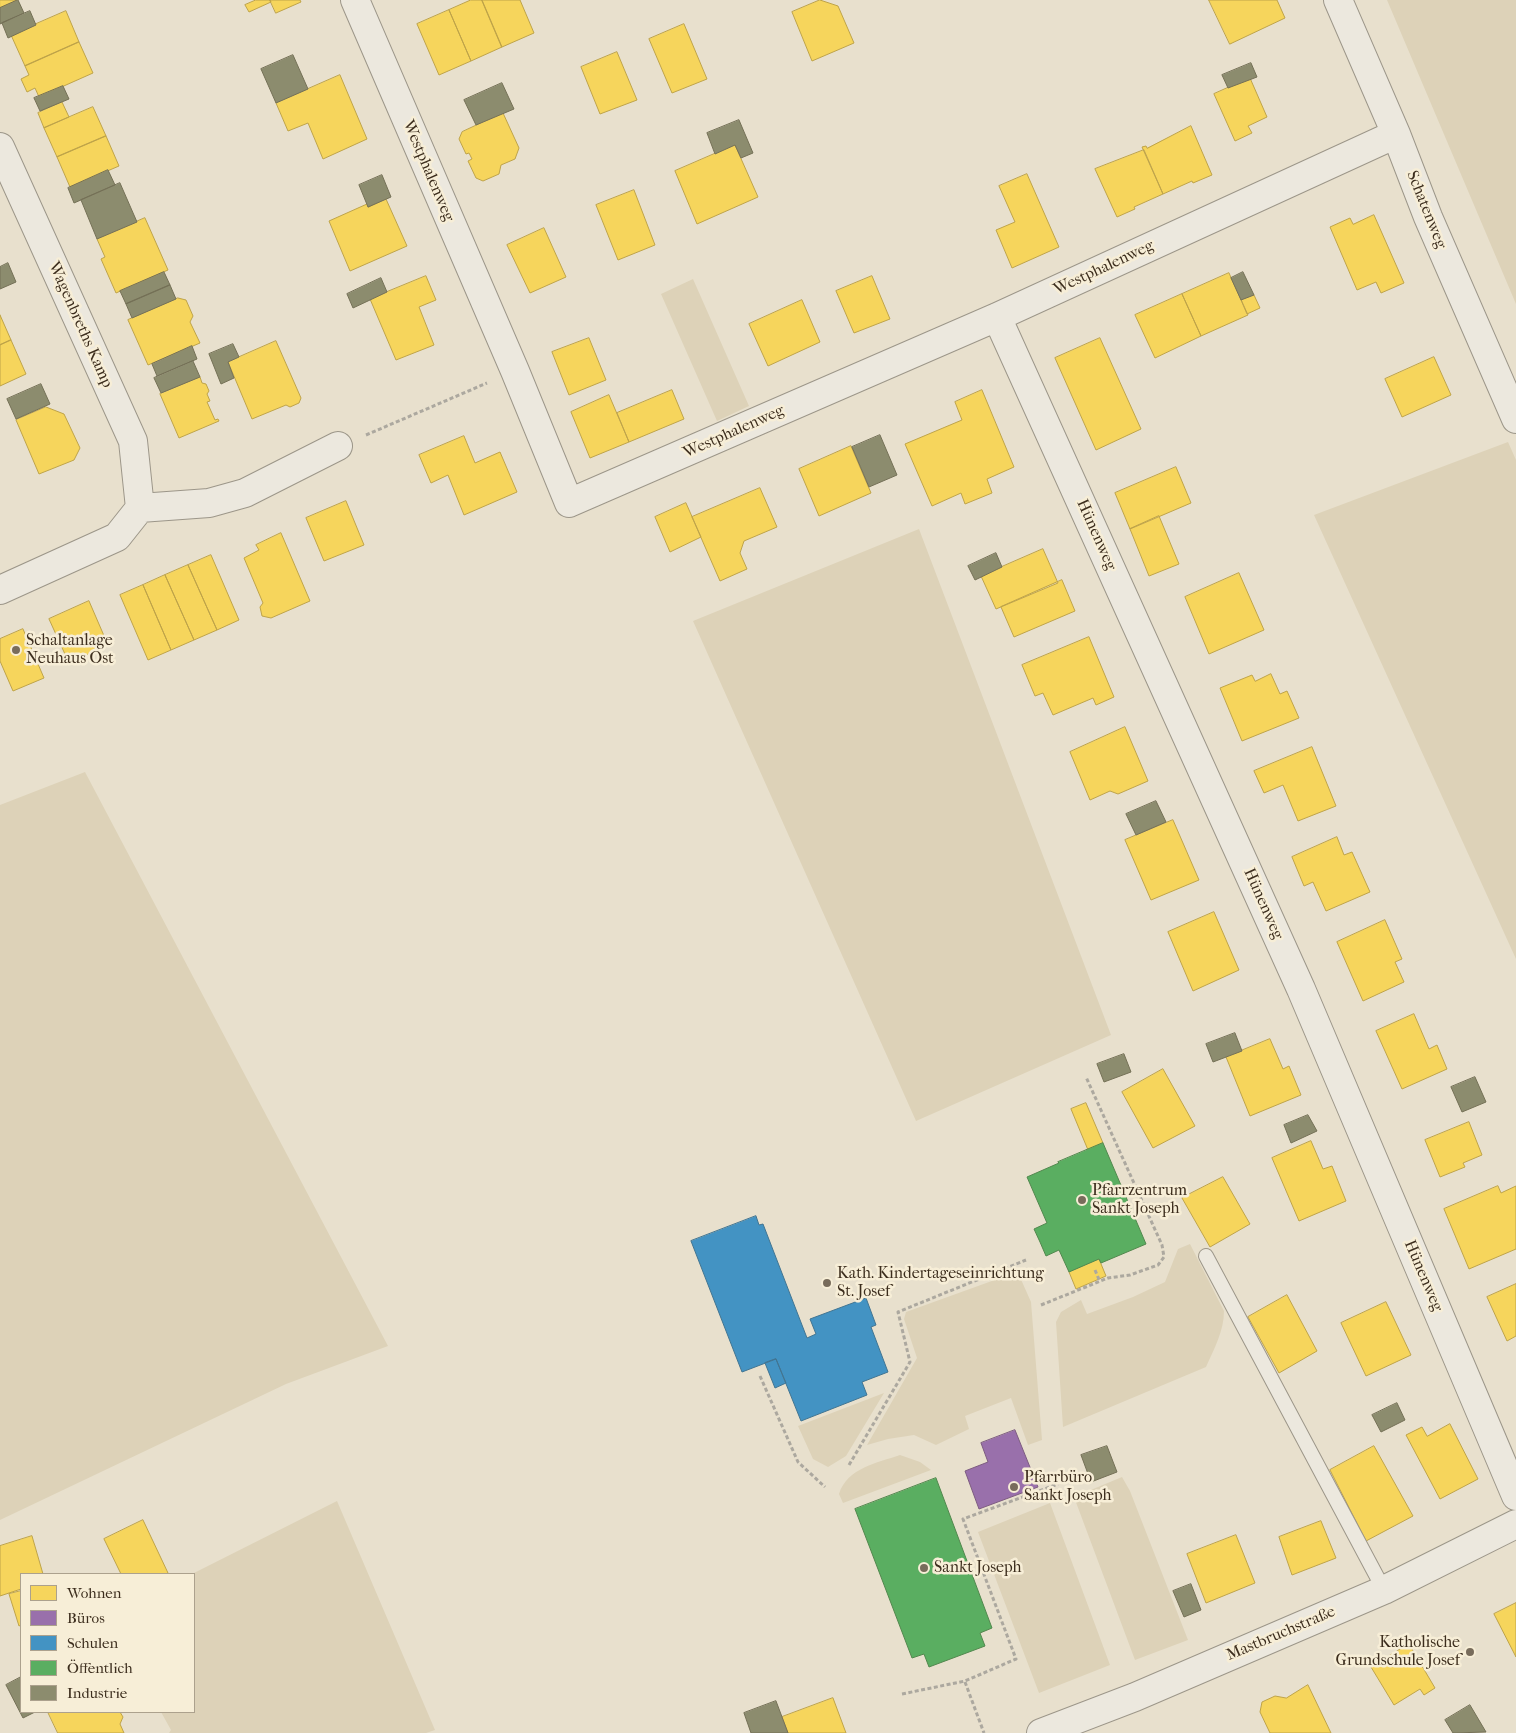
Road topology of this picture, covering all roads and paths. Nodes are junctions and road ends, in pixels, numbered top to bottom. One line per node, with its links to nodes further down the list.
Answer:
1 (355, 0): 6 (street, Westphalenweg)
2 (1338, 0): 3 (street, Schatenweg)
3 (1396, 134): 5 (street, Westphalenweg); 7 (street, Schatenweg)
4 (0, 147): 9 (street, Wagenbreths Kamp)
5 (997, 317): 6 (street, Westphalenweg); 21 (street, Hünenweg)
6 (515, 371): 8 (path)
7 (1516, 419)
8 (338, 446): 9 (street)
9 (140, 508): 10 (street)
10 (0, 590)
11 (1086, 1077): 15 (path)
12 (1206, 1256): 23 (lane)
13 (1026, 1260): 18 (path)
14 (1095, 1270): 15 (path)
15 (1100, 1282): 16 (path)
16 (1042, 1305)
17 (760, 1376): 20 (path)
18 (849, 1465)
19 (1058, 1484): 24 (path)
20 (826, 1487)
21 (1516, 1496)
22 (1516, 1524): 23 (street, Mastbruchstraße)
23 (1384, 1590): 27 (street, Mastbruchstraße)
24 (965, 1682): 25 (path); 26 (path)
25 (902, 1694)
26 (984, 1733)
27 (1041, 1733)

